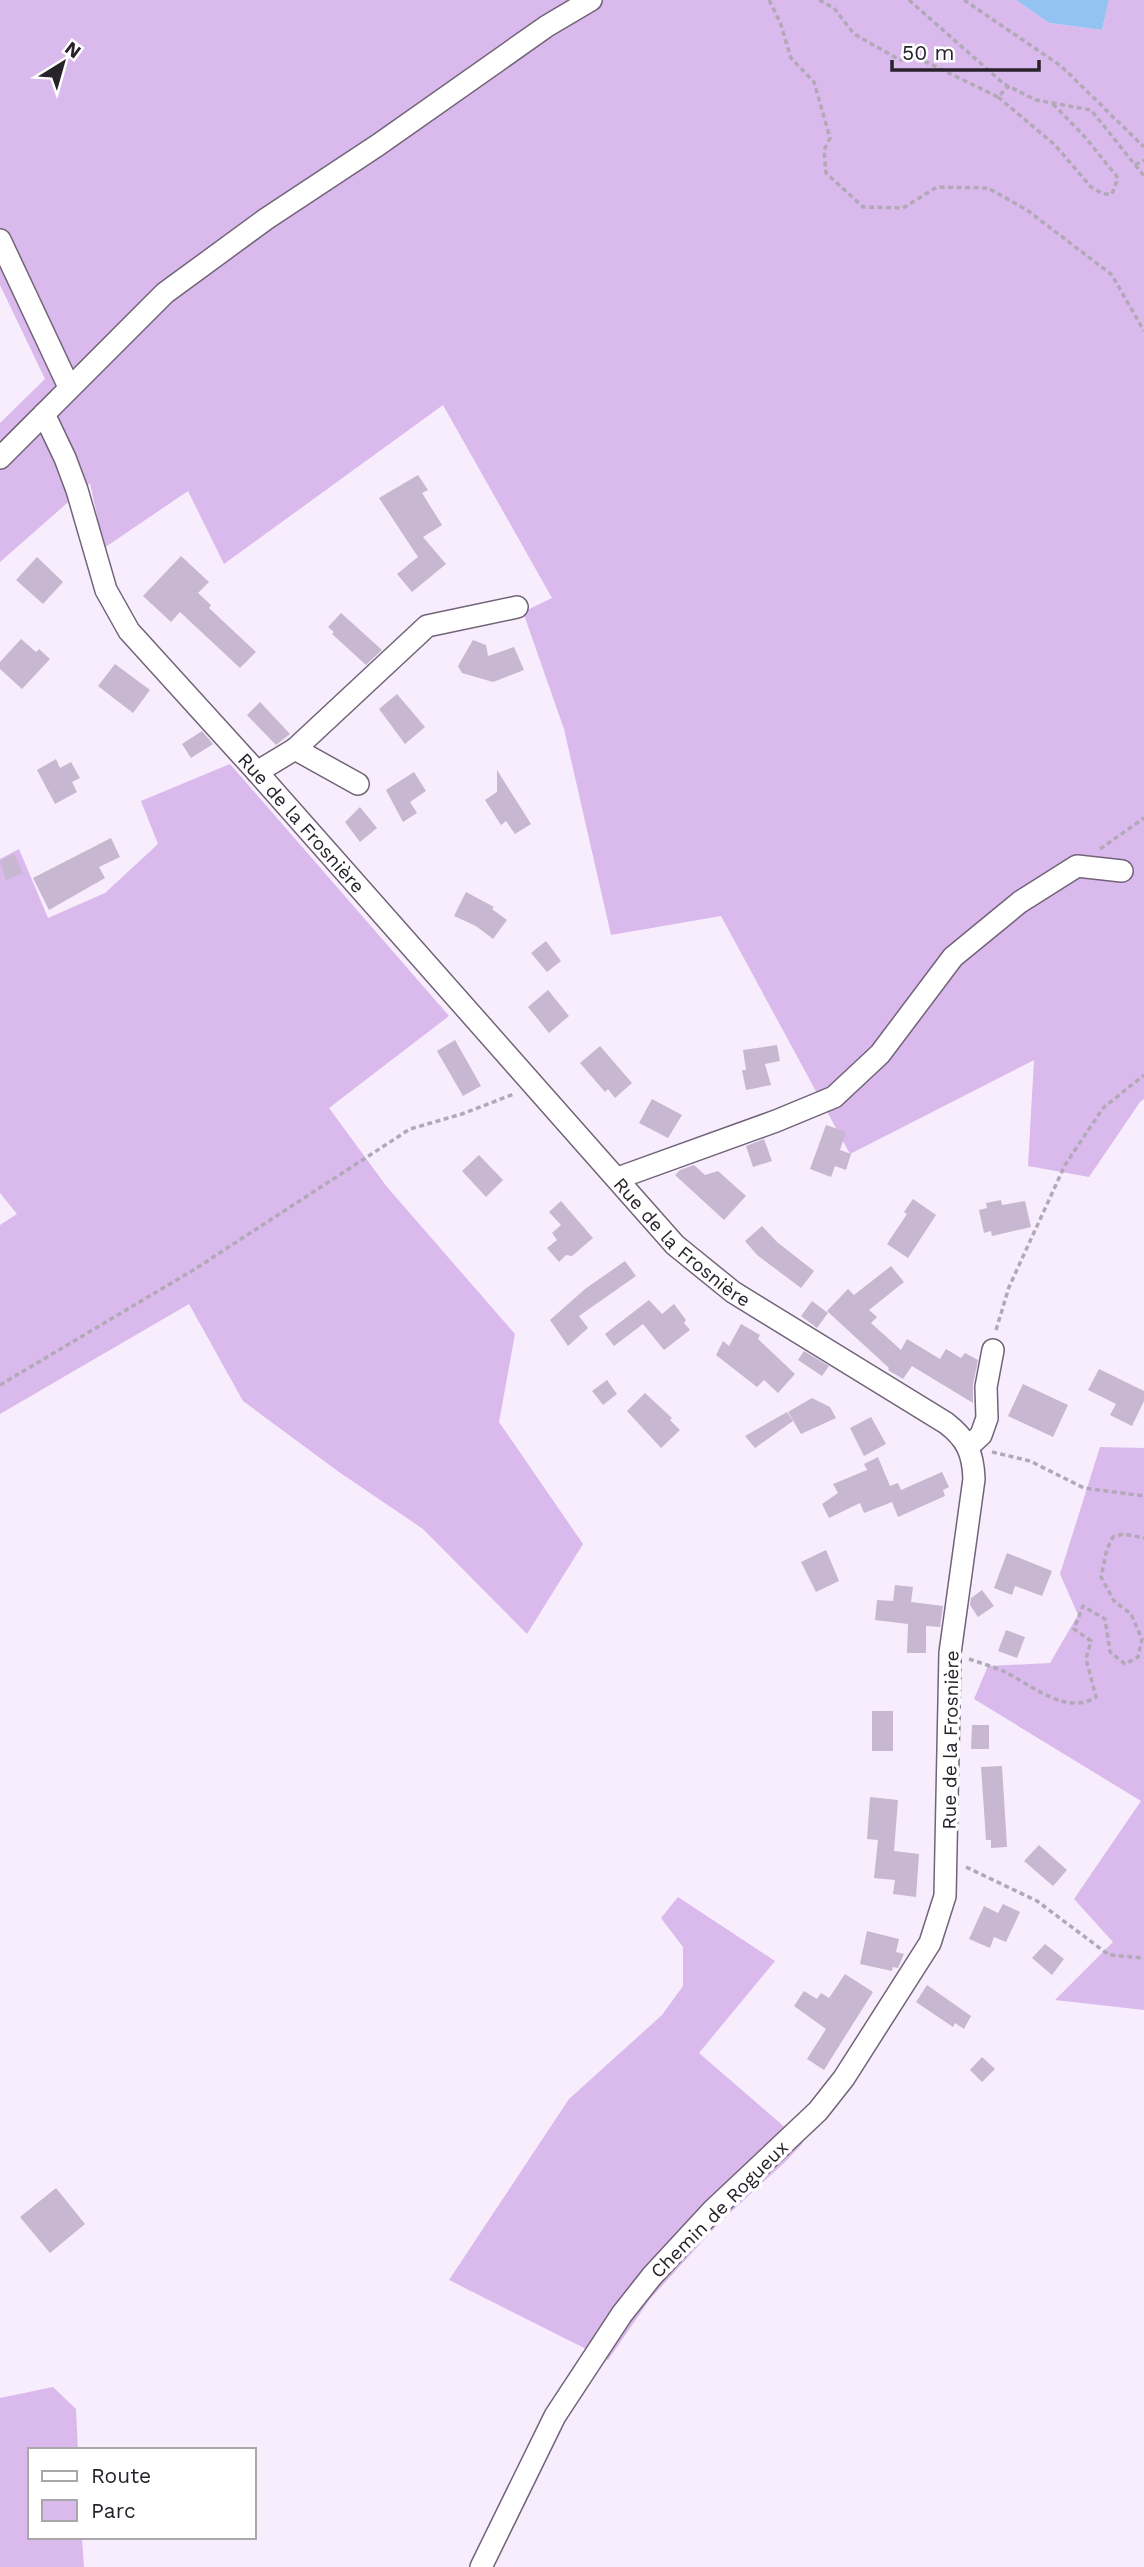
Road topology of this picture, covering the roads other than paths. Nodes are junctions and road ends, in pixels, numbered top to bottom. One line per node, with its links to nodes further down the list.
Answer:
1 (591, 0): 3 (street)
2 (0, 240): 3 (street)
3 (69, 387): 4 (street)
4 (44, 414): 5 (street); 8 (street, Rue de la Frosnière)
5 (0, 458)
6 (517, 607): 7 (street)
7 (295, 749): 8 (street); 9 (street)
8 (257, 772): 11 (street, Rue de la Frosnière)
9 (358, 784)
10 (1122, 871): 11 (street)
11 (618, 1178): 13 (street, Rue de la Frosnière)
12 (993, 1350): 13 (street)
13 (969, 1446): 14 (street, Rue de la Frosnière)
14 (818, 2111): 15 (street, Chemin de Rogueux)
15 (481, 2567)

